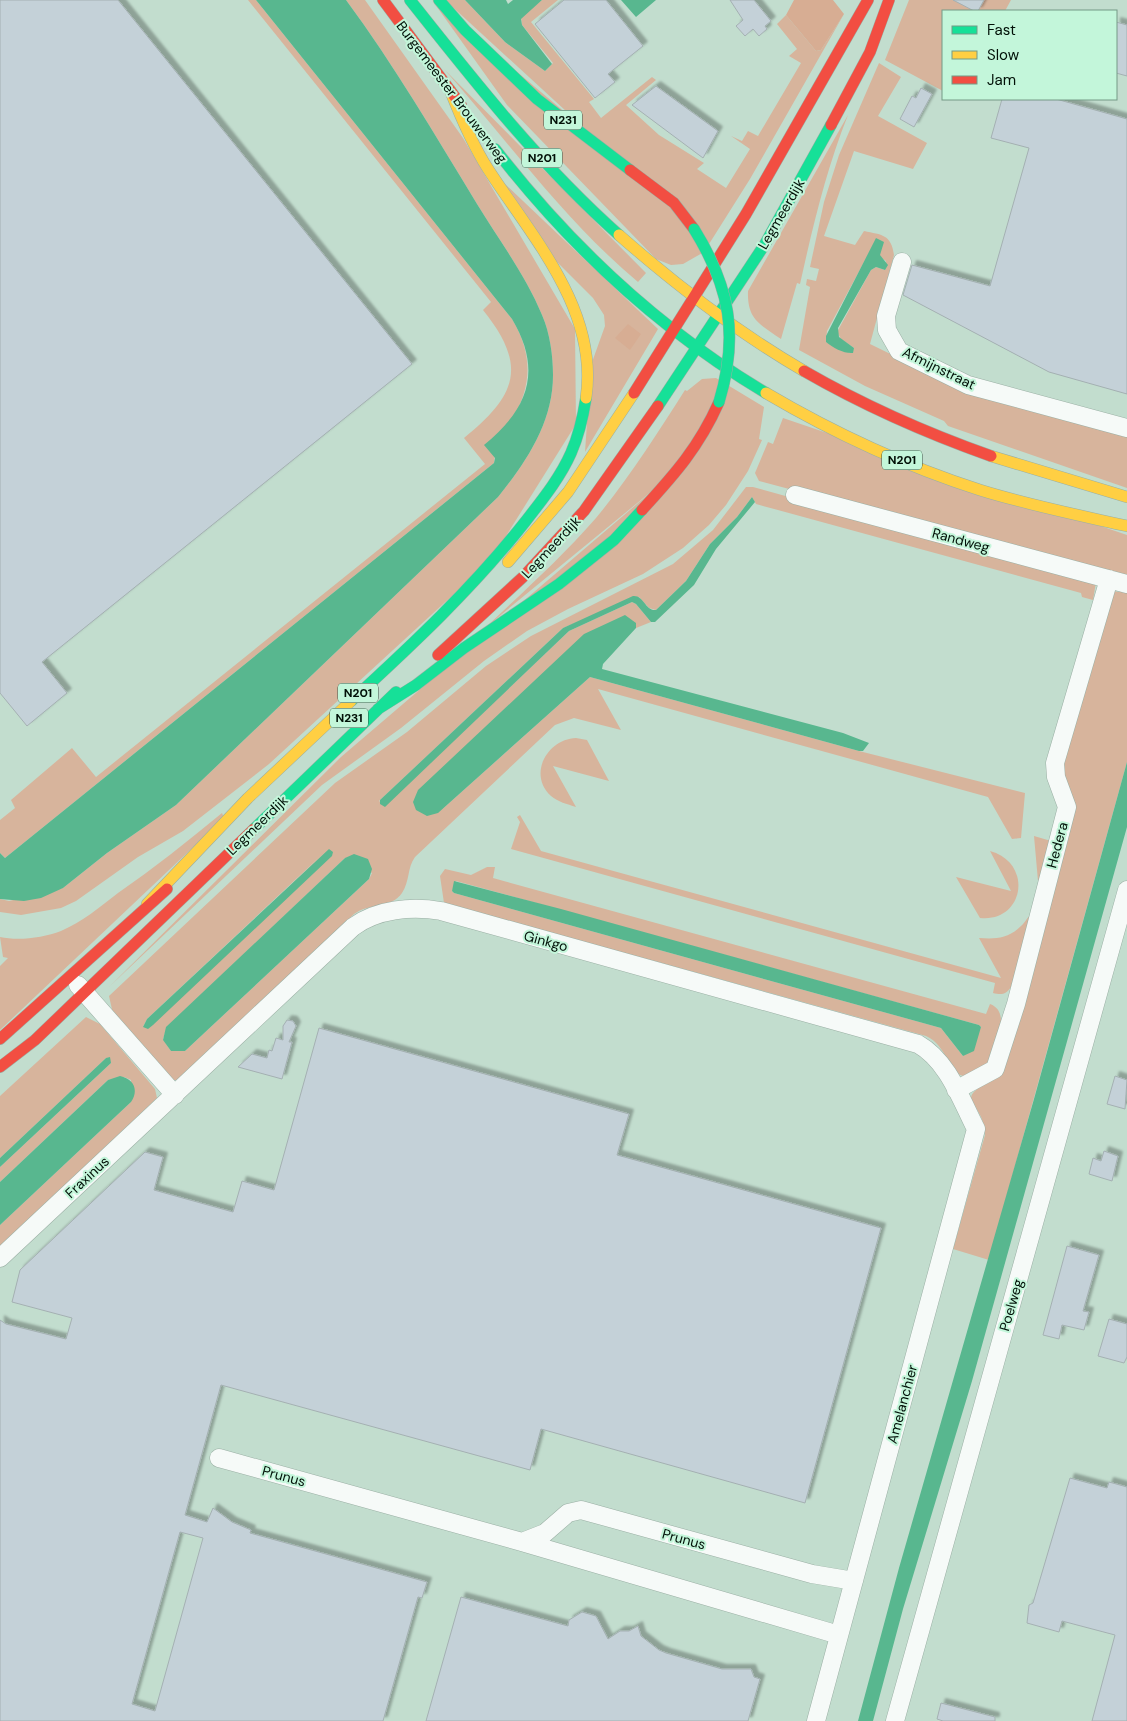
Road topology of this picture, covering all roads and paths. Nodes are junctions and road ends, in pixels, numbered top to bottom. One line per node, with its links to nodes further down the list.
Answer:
1 (383, 0): 6 (main road, Burgemeester Brouwerweg / N201)
2 (410, 0): 8 (main road, Burgemeester Brouwerweg / N201)
3 (439, 0): 18 (main road, N231, bridge)
4 (868, 0): 8 (main road, Legmeerdijk / N231)
5 (889, 0): 9 (main road, Legmeerdijk / N231)
6 (450, 90): 10 (main road, Burgemeester Brouwerweg / N201); 20 (main road, N201)
7 (902, 262): 12 (street, Afmijnstraat)
8 (692, 297): 9 (main road, N201); 10 (main road, Legmeerdijk / N231)
9 (718, 316): 11 (main road, Legmeerdijk / N231); 14 (main road, N201)
10 (672, 330): 11 (main road, N201); 20 (main road, Legmeerdijk / N231)
11 (697, 348): 15 (main road, N201); 18 (main road, Legmeerdijk / N231)
12 (1127, 428)
13 (795, 495): 16 (street, Randweg)
14 (1127, 497)
15 (1127, 526)
16 (1109, 579): 17 (street, Randweg); 25 (street, Hedera)
17 (1127, 584)
18 (378, 709): 22 (main road, Legmeerdijk / N231)
19 (1127, 890): 33 (street, Poelweg)
20 (148, 904): 21 (main road, Legmeerdijk / N231)
21 (70, 976): 22 (street); 23 (main road, Legmeerdijk / N231)
22 (84, 992): 24 (main road, Legmeerdijk / N231); 26 (street)
23 (0, 1039)
24 (0, 1067)
25 (956, 1090): 26 (street, Ginkgo); 30 (street, Amelanchier)
26 (175, 1095): 27 (street, Fraxinus)
27 (0, 1258)
28 (219, 1458): 29 (street, Prunus)
29 (522, 1542): 30 (street, Prunus); 31 (street, Prunus)
30 (854, 1581): 31 (street, Amelanchier)
31 (839, 1635): 32 (street, Amelanchier)
32 (816, 1721)
33 (895, 1721)

